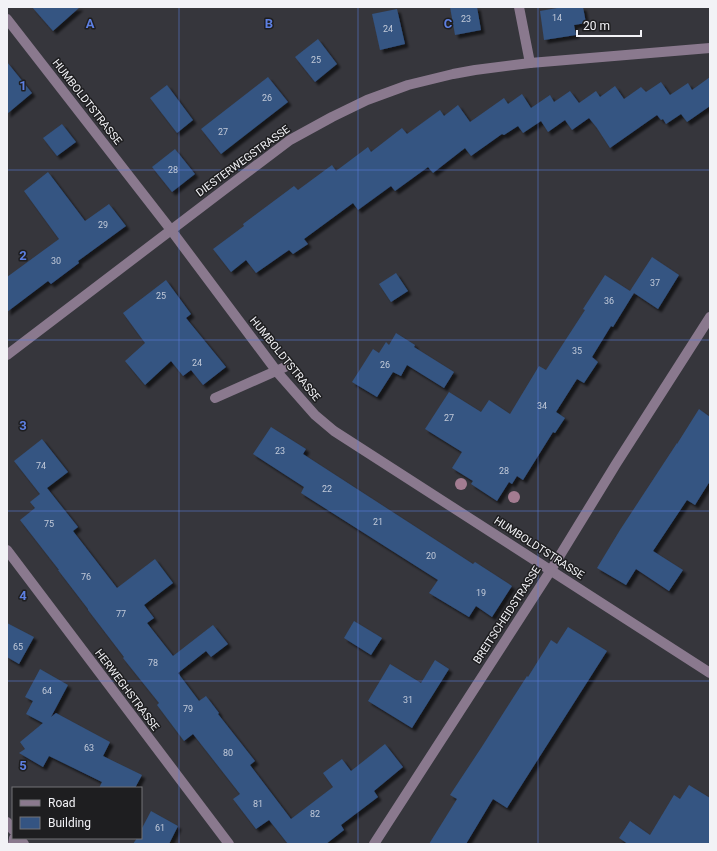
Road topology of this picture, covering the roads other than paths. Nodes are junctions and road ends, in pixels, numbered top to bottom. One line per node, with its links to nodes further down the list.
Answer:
1 (519, 7): 4 (street)
2 (7, 19): 5 (street, HUMBOLDTSTRASSE)
3 (710, 48): 4 (street, DIESTERWEGSTRASSE)
4 (530, 63): 5 (street, DIESTERWEGSTRASSE)
5 (171, 230): 7 (street, DIESTERWEGSTRASSE); 8 (street, HUMBOLDTSTRASSE)
6 (710, 317): 11 (street, BREITSCHEIDSTRASSE)
7 (7, 355)
8 (281, 369): 9 (street); 11 (street, HUMBOLDTSTRASSE)
9 (214, 398)
10 (7, 550): 13 (street, HERWEGHSTRASSE)
11 (551, 570): 12 (street, HUMBOLDTSTRASSE); 14 (street, BREITSCHEIDSTRASSE)
12 (710, 673)
13 (229, 844)
14 (374, 844)

